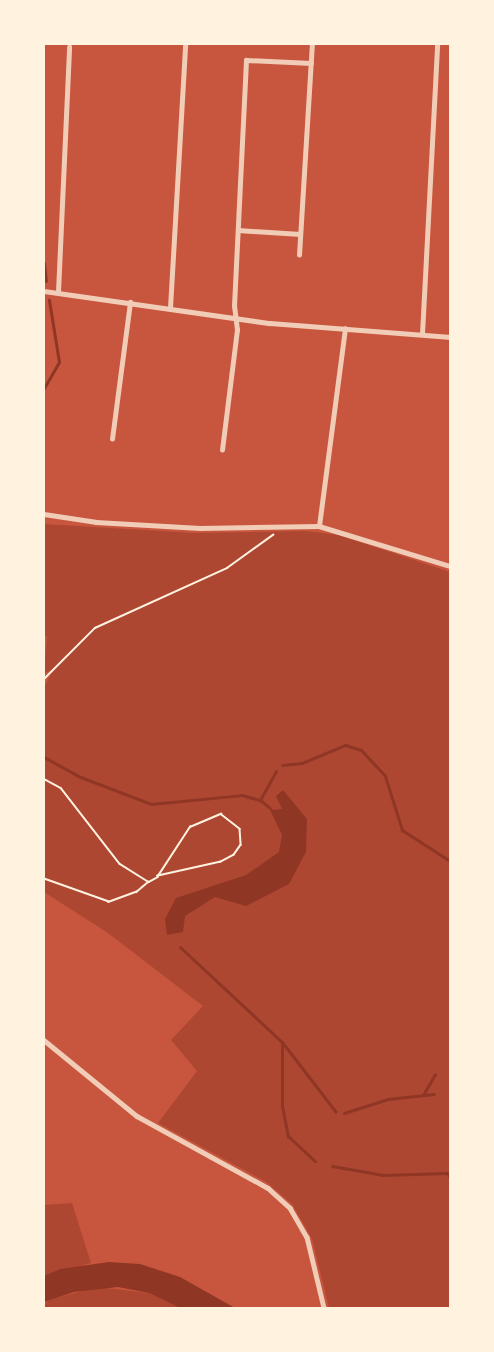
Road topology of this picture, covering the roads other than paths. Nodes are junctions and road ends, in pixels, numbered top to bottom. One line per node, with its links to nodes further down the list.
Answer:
1 (184, 44): 12 (street)
2 (312, 44): 5 (street)
3 (437, 44): 15 (street)
4 (69, 47): 10 (street)
5 (311, 63): 6 (street); 7 (street)
6 (238, 230): 7 (street); 13 (street)
7 (300, 234): 8 (street)
8 (299, 255)
9 (44, 291): 10 (street)
10 (58, 292): 11 (street)
11 (130, 302): 12 (street); 17 (street)
12 (170, 308): 13 (street)
13 (236, 318): 14 (street); 18 (street)
14 (345, 329): 15 (street); 20 (street)
15 (422, 334): 16 (street)
16 (450, 337)
17 (112, 439)
18 (222, 450)
19 (44, 514): 20 (street)
20 (319, 526): 21 (street)
21 (450, 566)
22 (44, 1040): 23 (street)
23 (324, 1308)

